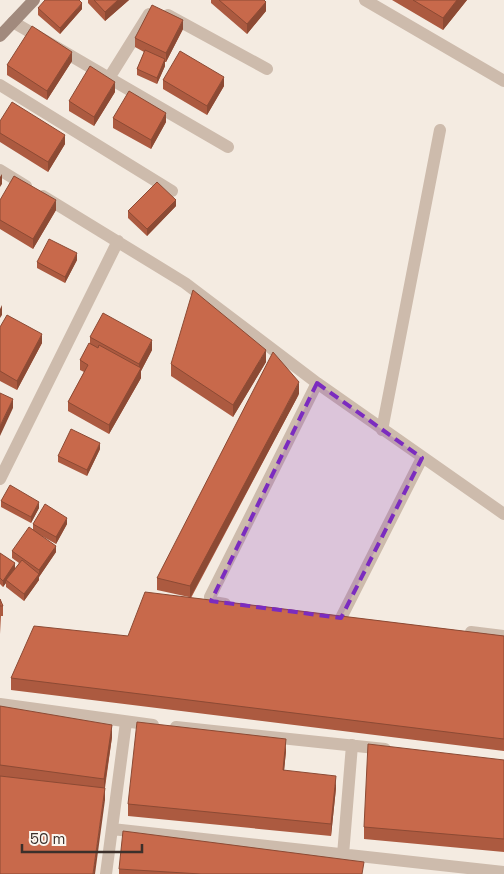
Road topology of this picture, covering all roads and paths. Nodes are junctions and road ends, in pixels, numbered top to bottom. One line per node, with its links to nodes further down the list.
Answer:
1 (34, 0): 3 (main road)
2 (365, 0): 7 (street)
3 (13, 22): 4 (main road); 6 (street)
4 (0, 36)
5 (267, 69): 6 (street)
6 (109, 78): 10 (street)
7 (503, 78)
8 (0, 85): 12 (street)
9 (440, 130): 15 (street)
10 (228, 147)
11 (0, 170): 13 (street)
12 (172, 191)
13 (118, 242): 14 (street); 17 (street)
14 (317, 383): 15 (street); 19 (street)
15 (382, 430): 16 (street)
16 (422, 458): 18 (street); 20 (street)
17 (0, 479)
18 (504, 514)
19 (237, 606)
20 (341, 618)
21 (456, 630): 22 (street)
22 (504, 636)
23 (0, 704): 24 (street)
24 (126, 722): 25 (street); 27 (street)
25 (352, 745): 26 (street); 28 (street)
26 (400, 750)
27 (112, 829): 28 (street); 30 (street)
28 (343, 855): 29 (street)
29 (504, 872)
30 (106, 874)

